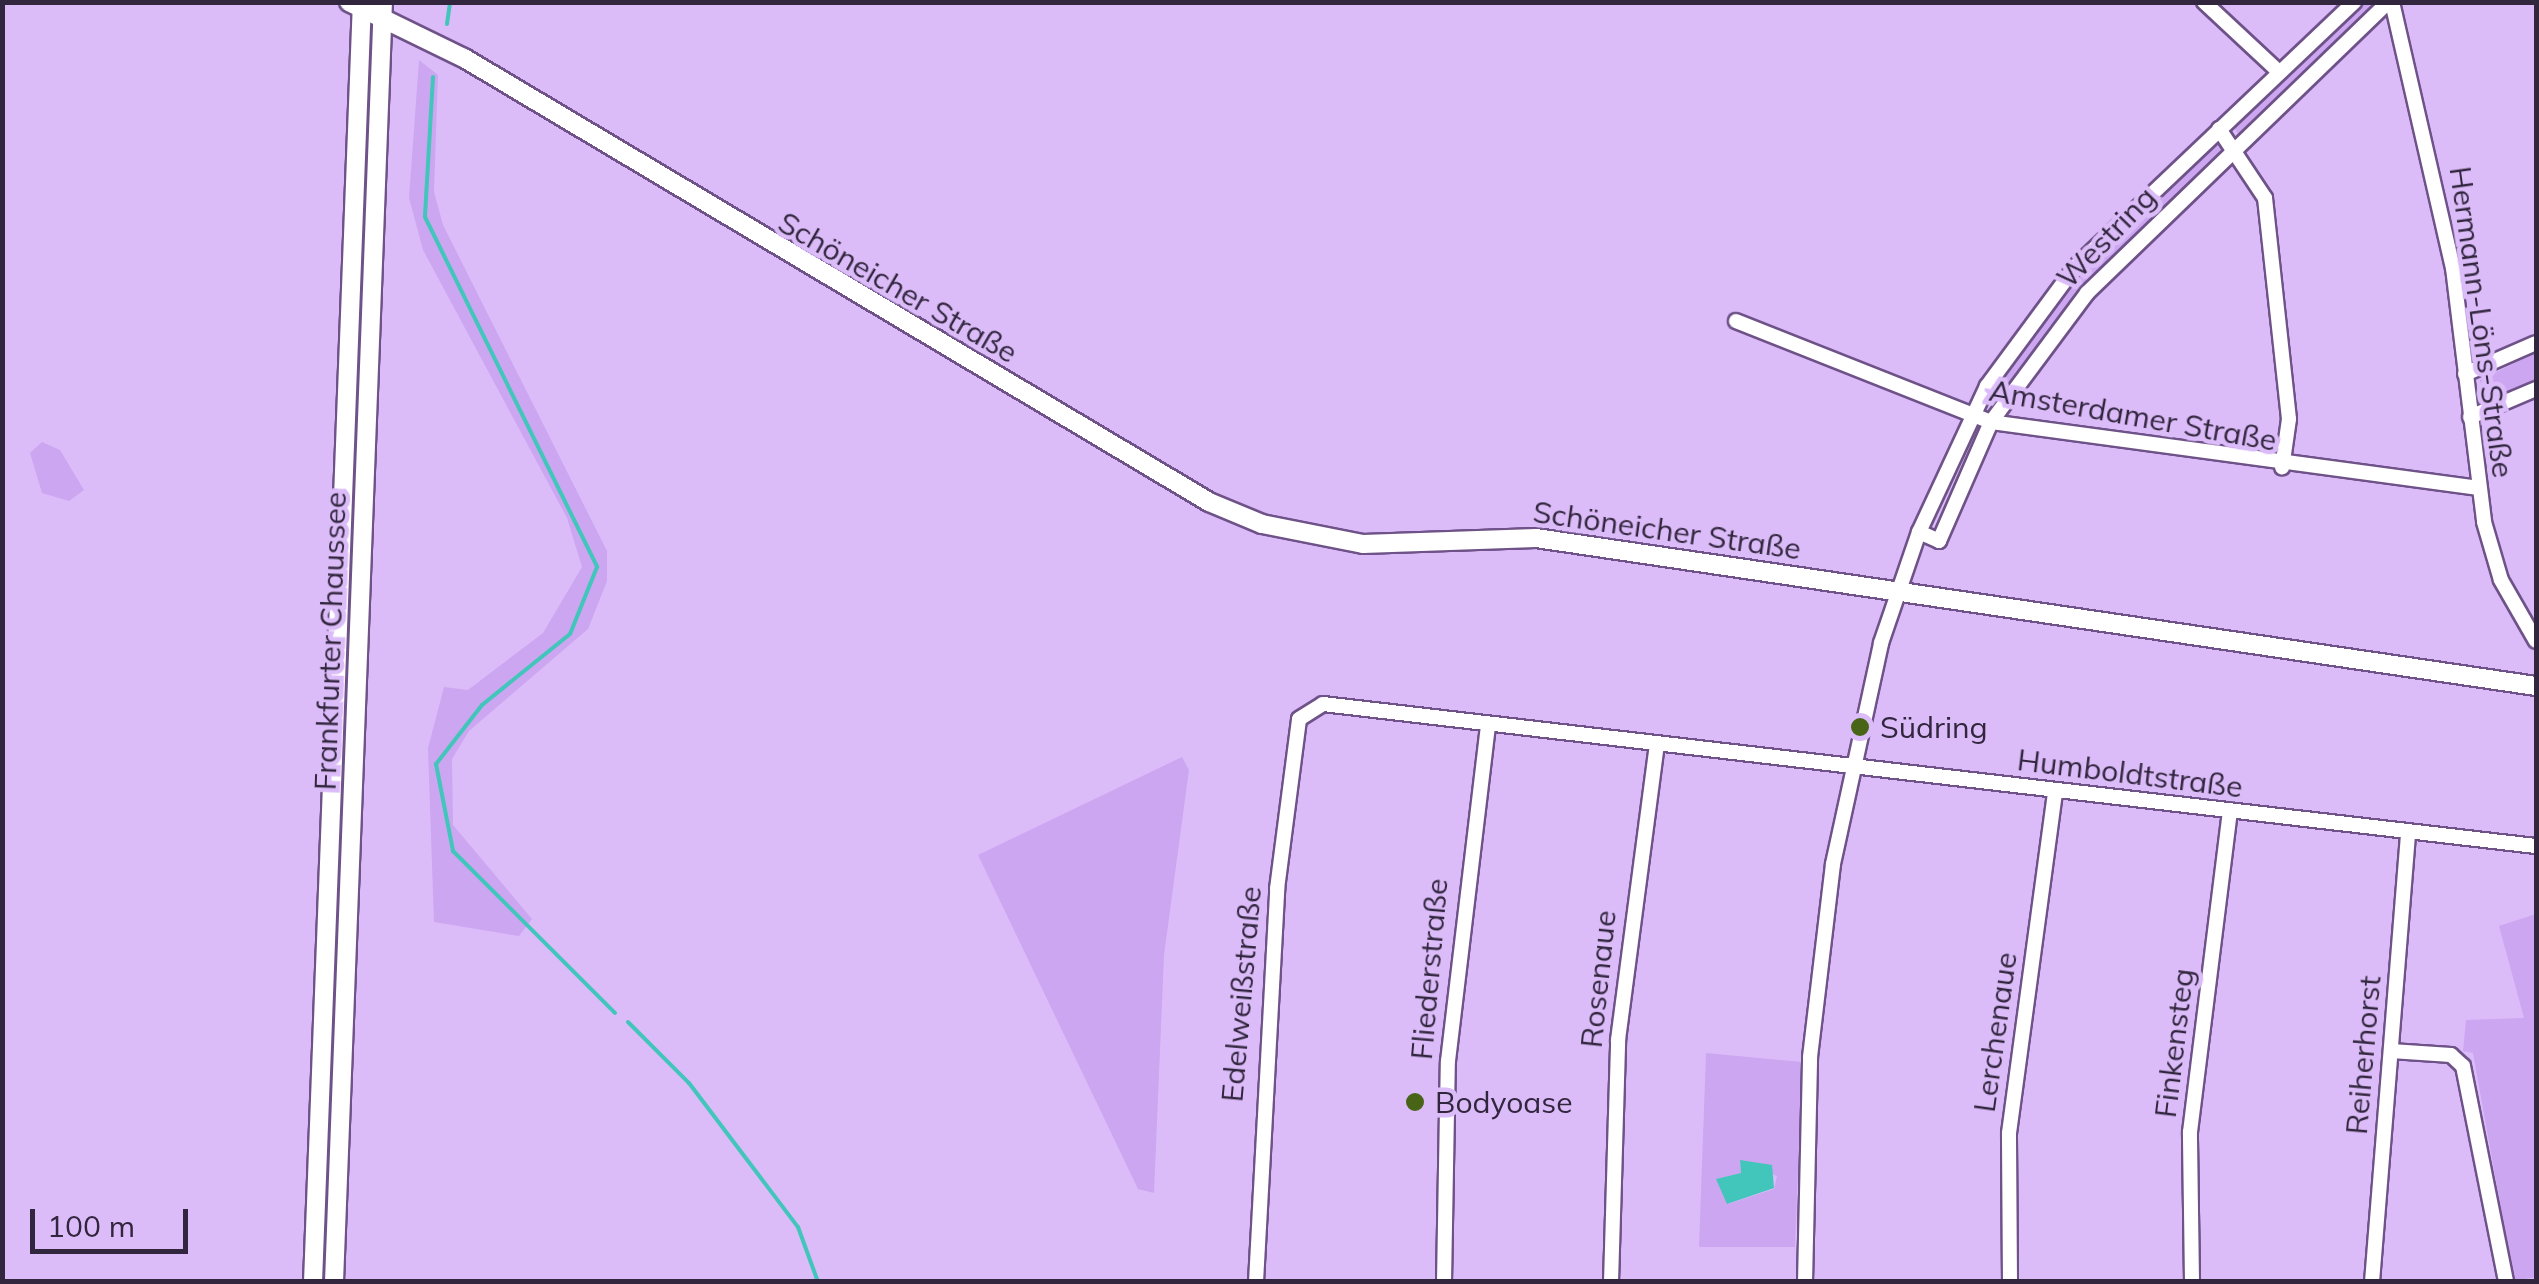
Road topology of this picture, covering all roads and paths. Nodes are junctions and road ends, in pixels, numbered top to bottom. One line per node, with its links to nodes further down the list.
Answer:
1 (2204, 2): 6 (street)
2 (2354, 2): 6 (street, Westring)
3 (2390, 2): 8 (street, Westring); 11 (street, Hermann-Löns-Straße)
4 (358, 4): 5 (main road, Schöneicher Straße); 31 (main road, Frankfurter Chaussee)
5 (382, 9): 19 (main road, Schöneicher Straße); 32 (main road, Frankfurter Chaussee)
6 (2280, 72): 7 (street, Westring)
7 (2220, 129): 8 (street); 13 (street, Westring)
8 (2237, 145): 15 (street, Westring); 16 (street)
9 (1736, 321): 13 (street, Amsterdamer Straße)
10 (2536, 343): 11 (street)
11 (2465, 374): 14 (street, Hermann-Löns-Straße)
12 (2536, 389): 14 (street)
13 (1972, 415): 15 (street, Amsterdamer Straße); 18 (street, Westring)
14 (2470, 416): 17 (street, Hermann-Löns-Straße)
15 (1991, 422): 16 (street, Amsterdamer Straße); 18 (street, Westring)
16 (2282, 468): 17 (street, Amsterdamer Straße)
17 (2478, 488): 20 (street, Hermann-Löns-Straße)
18 (1919, 532): 19 (street, Westring)
19 (1896, 591): 21 (main road, Schöneicher Straße); 25 (street)
20 (2536, 641)
21 (2536, 686)
22 (1302, 714): 23 (street, Humboldtstraße); 33 (street, Edelweißstraße)
23 (1488, 724): 24 (street, Humboldtstraße); 34 (street, Fliederstraße)
24 (1657, 744): 25 (street, Humboldtstraße); 35 (street, Rosenaue)
25 (1852, 766): 26 (street, Humboldtstraße); 36 (street)
26 (2055, 792): 27 (street, Humboldtstraße); 37 (street, Lerchenaue)
27 (2230, 812): 28 (street, Humboldtstraße); 38 (street, Finkensteg)
28 (2408, 833): 29 (street, Humboldtstraße); 30 (street, Reiherhorst)
29 (2536, 846)
30 (2391, 1051): 39 (street, Reiherhorst); 40 (street)
31 (314, 1282)
32 (334, 1282)
33 (1256, 1282)
34 (1444, 1282)
35 (1611, 1282)
36 (1805, 1282)
37 (2010, 1282)
38 (2192, 1282)
39 (2372, 1282)
40 (2506, 1282)

